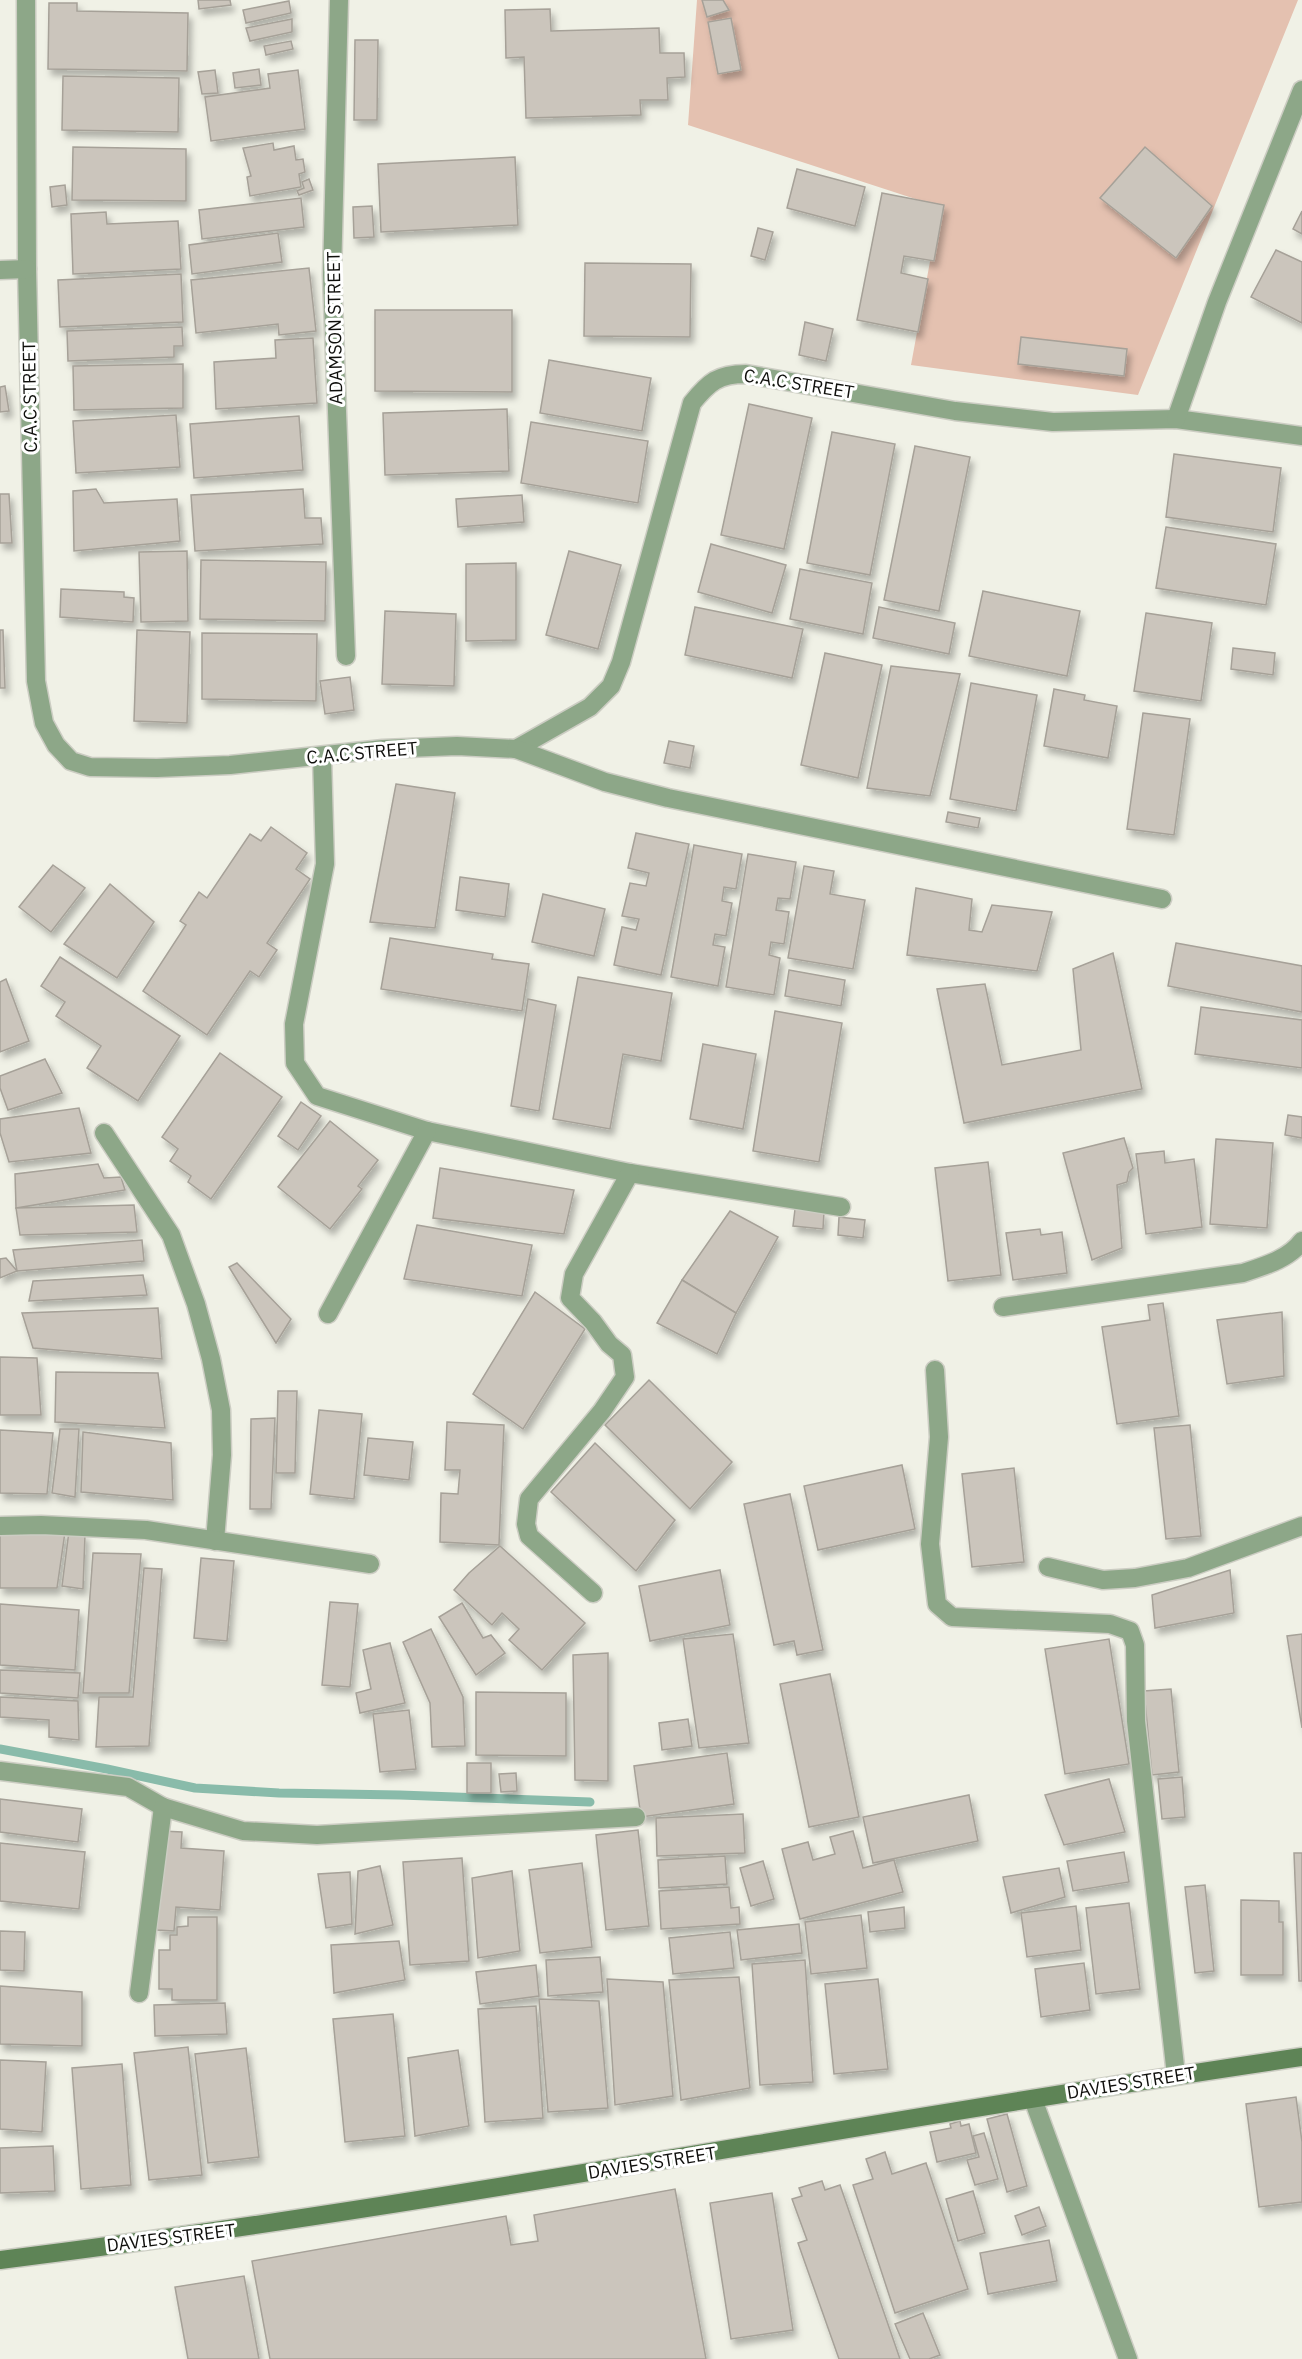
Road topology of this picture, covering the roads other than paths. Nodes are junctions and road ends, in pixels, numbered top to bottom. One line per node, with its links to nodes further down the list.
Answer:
1 (26, 0): 4 (street, C.A.C STREET)
2 (339, 0): 8 (street, ADAMSON STREET)
3 (1302, 90): 6 (street)
4 (27, 269): 5 (street); 10 (street, C.A.C STREET)
5 (0, 270)
6 (1176, 419): 7 (street, C.A.C STREET); 9 (street, C.A.C STREET)
7 (1302, 436)
8 (346, 656)
9 (516, 749): 10 (street, C.A.C STREET); 11 (street)
10 (322, 756): 12 (street)
11 (1162, 898)
12 (427, 1131): 14 (street); 18 (street)
13 (104, 1133): 22 (street)
14 (630, 1173): 15 (street); 25 (street)
15 (841, 1207)
16 (1302, 1240): 17 (street)
17 (1003, 1307)
18 (328, 1314)
19 (935, 1370): 31 (street)
20 (0, 1526): 22 (street)
21 (1302, 1526): 24 (street)
22 (214, 1541): 23 (street)
23 (370, 1564)
24 (1048, 1567)
25 (593, 1593)
26 (0, 1770): 27 (street)
27 (163, 1807): 28 (street); 29 (street)
28 (636, 1817)
29 (139, 1993)
30 (1302, 2057): 31 (street, DAVIES STREET)
31 (1176, 2075): 32 (street, DAVIES STREET)
32 (1033, 2099): 33 (street, DAVIES STREET); 34 (street)
33 (0, 2260)
34 (1128, 2359)

